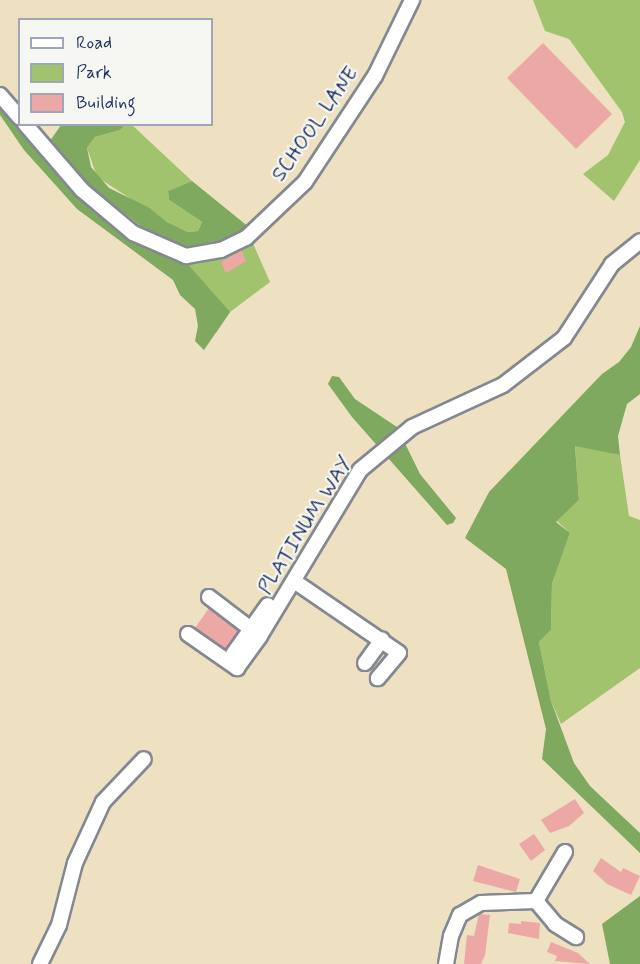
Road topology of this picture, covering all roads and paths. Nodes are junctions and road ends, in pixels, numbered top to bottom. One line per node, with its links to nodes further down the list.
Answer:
1 (412, 0): 4 (street, SCHOOL LANE)
2 (0, 95): 3 (street)
3 (18, 116)
4 (27, 126)
5 (640, 241): 6 (street, PLATINUM WAY)
6 (294, 580): 9 (street, PLATINUM WAY); 11 (street)
7 (209, 597): 9 (street)
8 (268, 605): 9 (street)
9 (256, 632): 10 (street, PLATINUM WAY)
10 (188, 634)
11 (382, 640): 12 (street); 13 (street)
12 (365, 663)
13 (378, 678)
14 (144, 759): 18 (street)
15 (565, 852): 16 (street)
16 (536, 901): 17 (street); 19 (street)
17 (576, 937)
18 (40, 964)
19 (446, 964)

